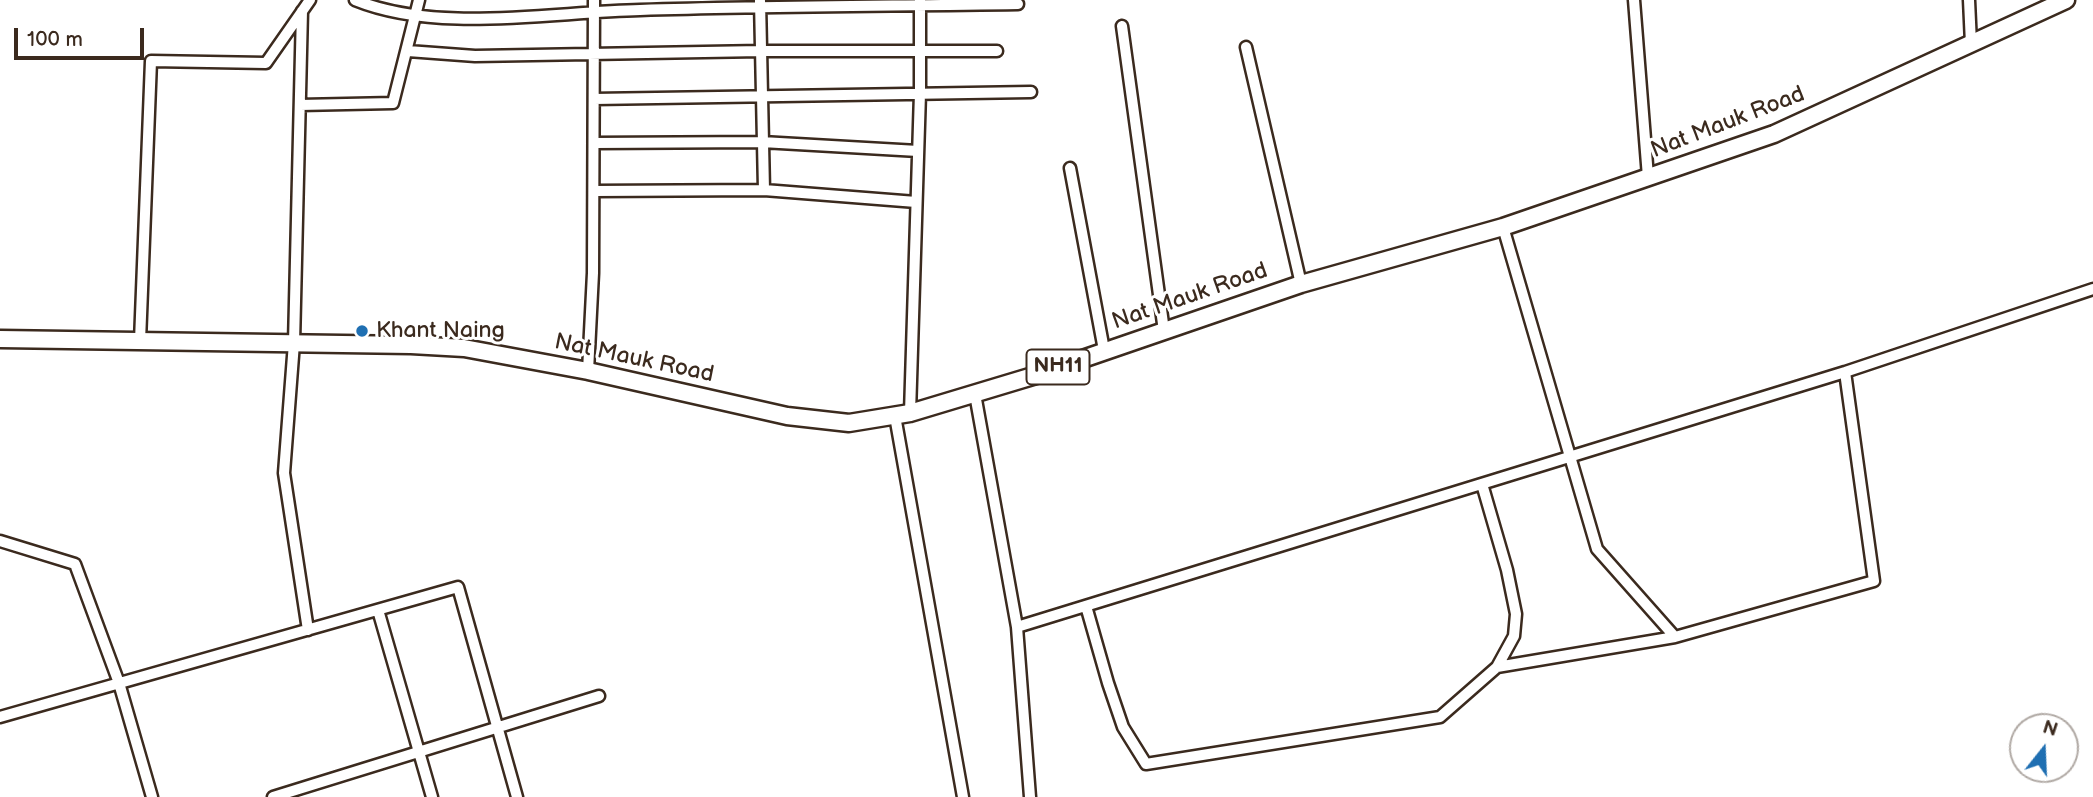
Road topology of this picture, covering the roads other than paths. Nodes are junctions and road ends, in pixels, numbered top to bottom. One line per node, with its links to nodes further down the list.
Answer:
1 (310, 0): 11 (street)
2 (355, 0): 12 (street)
3 (419, 0): 12 (street)
4 (1634, 0): 30 (street)
5 (1969, 0): 14 (street)
6 (2066, 0): 14 (highway, Nat Mauk Road / NH11)
7 (760, 3): 8 (street); 10 (street); 17 (street)
8 (920, 3): 9 (street); 18 (street)
9 (1017, 4)
10 (594, 6): 12 (street); 20 (street)
11 (302, 11): 25 (street); 39 (street)
12 (416, 16): 16 (street)
13 (1122, 26): 37 (street)
14 (1971, 44): 30 (highway, Nat Mauk Road / NH11)
15 (1245, 47): 35 (street)
16 (408, 51): 20 (street); 25 (street)
17 (761, 51): 18 (street); 20 (street); 23 (street)
18 (920, 51): 19 (street); 22 (street)
19 (997, 51)
20 (594, 55): 24 (street)
21 (1031, 92): 22 (street)
22 (920, 93): 23 (street); 28 (street)
23 (761, 96): 24 (street); 26 (street)
24 (594, 99): 27 (street)
25 (300, 105): 40 (street)
26 (762, 142): 27 (street); 28 (street); 31 (street)
27 (594, 144): 32 (street)
28 (918, 151): 33 (street)
29 (1070, 168): 41 (street)
30 (1648, 177): 34 (highway, Nat Mauk Road / NH11)
31 (764, 190): 32 (street); 33 (street)
32 (594, 191): 42 (street)
33 (916, 202): 45 (street)
34 (1503, 227): 35 (highway, Nat Mauk Road / NH11); 46 (street)
35 (1301, 284): 37 (highway, Nat Mauk Road / NH11)
36 (2093, 289): 43 (street)
37 (1164, 331): 41 (highway, Nat Mauk Road / NH11)
38 (0, 339): 39 (highway, Nat Mauk Road / NH11)
39 (140, 341): 40 (highway, Nat Mauk Road / NH11)
40 (294, 344): 42 (highway, Nat Mauk Road / NH11); 52 (street)
41 (1104, 350): 44 (highway, Nat Mauk Road / NH11)
42 (588, 371): 45 (highway, Nat Mauk Road / NH11)
43 (1845, 372): 46 (street); 53 (street)
44 (975, 394): 45 (highway, Nat Mauk Road / NH11); 51 (street)
45 (903, 414): 64 (street)
46 (1571, 457): 47 (street); 53 (street)
47 (1482, 484): 49 (street); 54 (street)
48 (0, 541): 55 (street)
49 (1086, 606): 51 (street); 54 (street)
50 (378, 610): 52 (street); 58 (street); 59 (street)
51 (1017, 627): 65 (street)
52 (308, 630): 55 (street)
53 (1675, 637): 54 (street)
54 (1497, 667)
55 (119, 683): 57 (street); 60 (street)
56 (599, 696): 58 (street)
57 (0, 717)
58 (497, 727): 59 (street); 63 (street)
59 (419, 751): 61 (street); 62 (street)
60 (152, 797)
61 (273, 797)
62 (432, 797)
63 (517, 797)
64 (963, 797)
65 (1030, 797)

